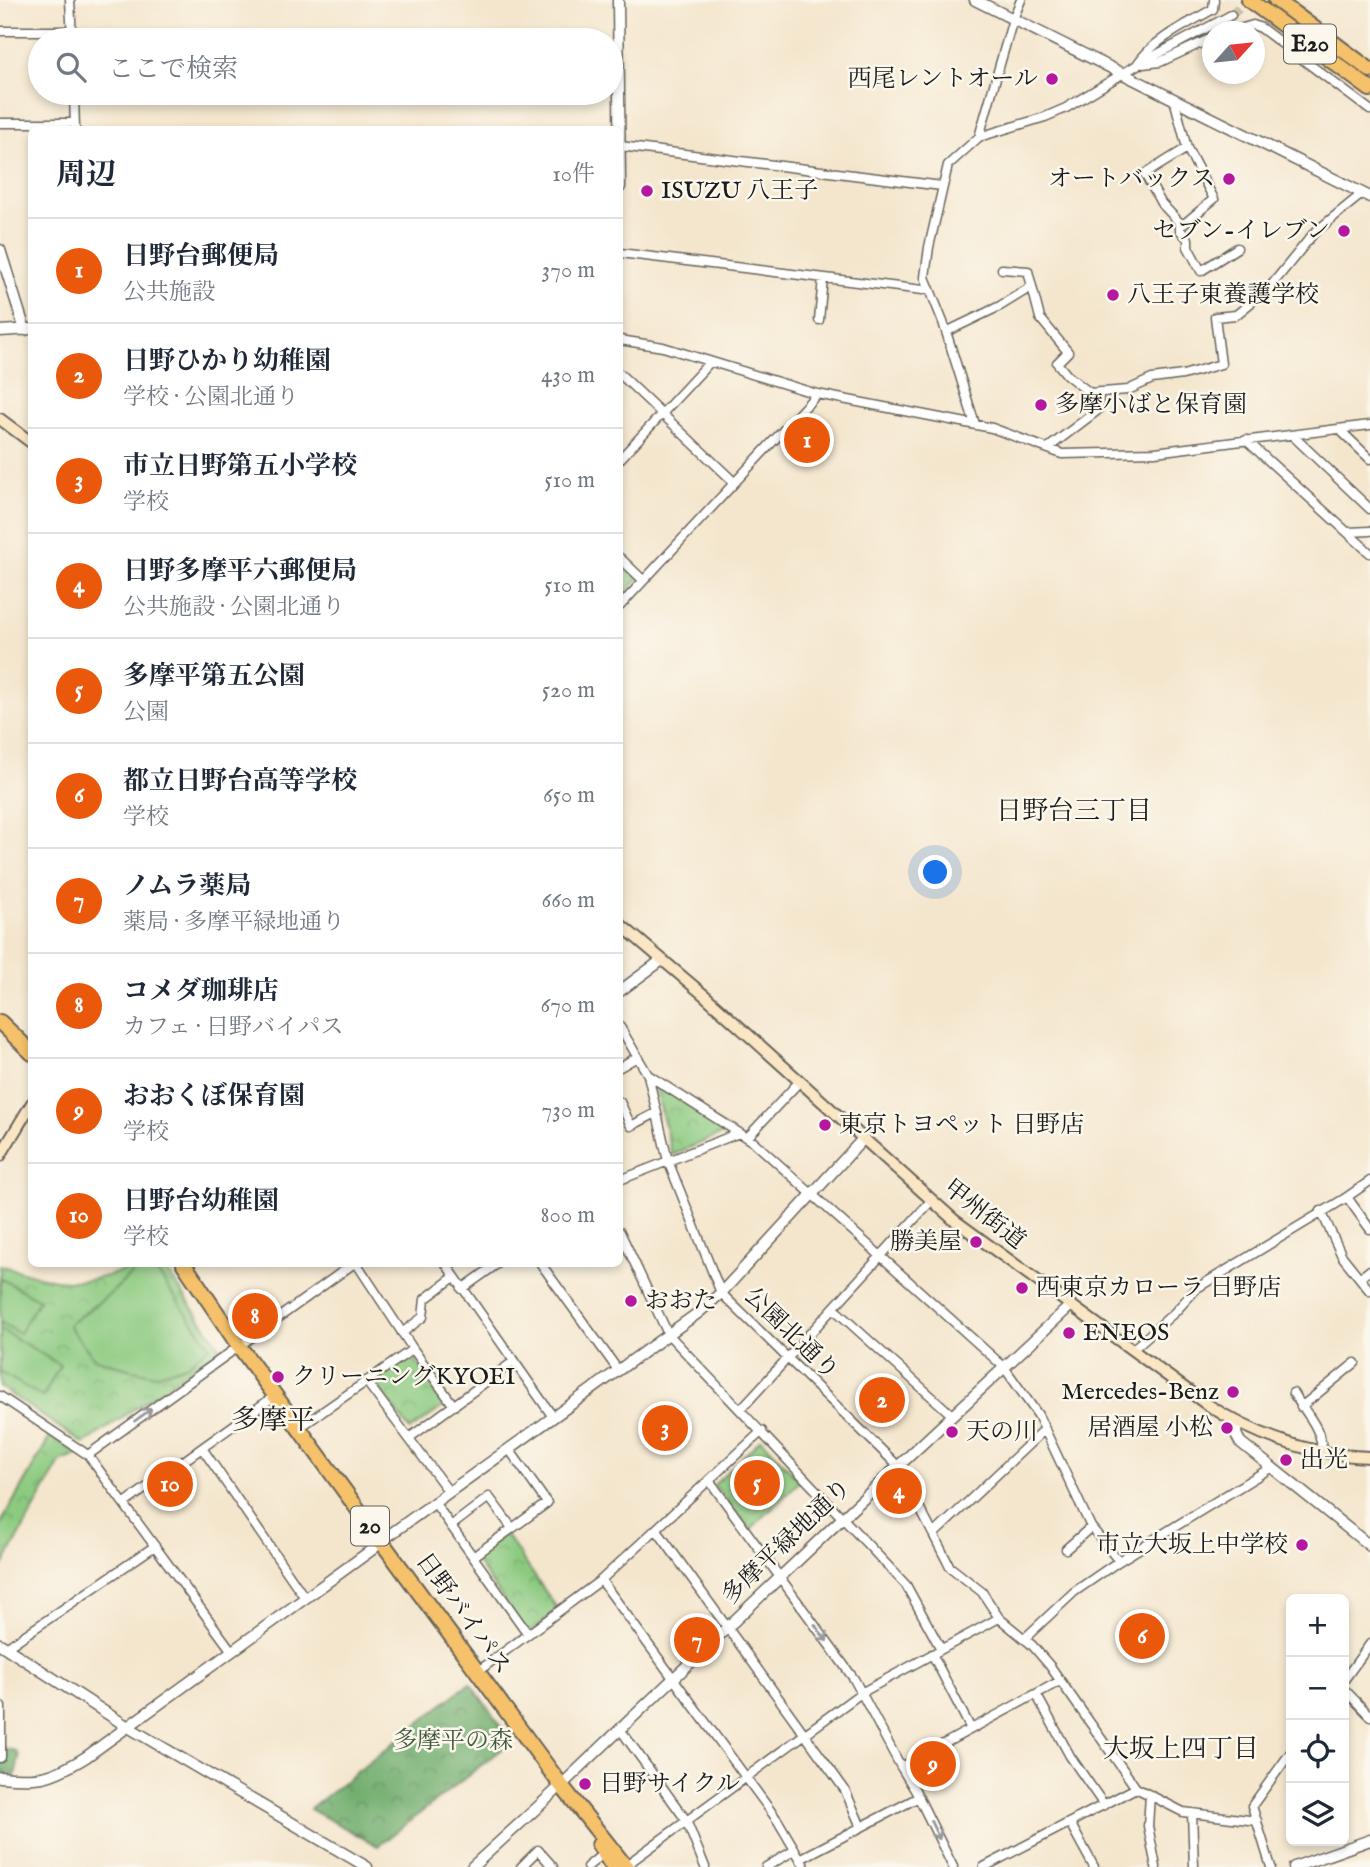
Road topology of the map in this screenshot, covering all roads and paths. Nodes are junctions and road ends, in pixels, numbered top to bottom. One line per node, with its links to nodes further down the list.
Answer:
1 (70, 0): 11 (street)
2 (618, 0): 12 (street)
3 (975, 0): 10 (street)
4 (1021, 0): 10 (street)
5 (1214, 0): 18 (street)
6 (1235, 0): 16 (highway)
7 (1249, 0): 16 (highway, E20)
8 (1276, 0): 19 (highway, E20)
9 (1231, 15): 18 (street)
10 (1013, 19): 20 (street); 29 (street)
11 (72, 28)
12 (618, 28)
13 (1265, 31): 25 (street)
14 (0, 32): 15 (street)
15 (28, 34)
16 (1301, 37): 21 (highway, E20)
17 (1202, 43): 18 (street)
18 (1137, 65): 20 (street)
19 (1370, 70)
20 (1123, 74): 22 (street); 29 (street)
21 (1370, 89)
22 (1174, 99): 31 (street); 33 (street)
23 (74, 105): 27 (street)
24 (619, 105): 28 (street)
25 (1370, 110)
26 (0, 123): 27 (street)
27 (75, 126)
28 (620, 126)
29 (979, 137): 32 (street)
30 (623, 146): 32 (street)
31 (1186, 148): 34 (street); 34 (street)
32 (942, 186): 41 (street)
33 (1366, 195): 49 (street)
34 (1180, 223): 35 (street)
35 (1237, 248)
36 (0, 250): 43 (street)
37 (623, 253): 39 (street)
38 (1002, 269): 40 (street)
39 (823, 278): 41 (street); 42 (street)
40 (1031, 287): 45 (street); 49 (street)
41 (928, 288): 45 (street)
42 (818, 320)
43 (28, 330): 44 (street)
44 (0, 331)
45 (946, 332): 53 (street)
46 (623, 340): 47 (street)
47 (710, 362): 50 (street); 51 (street)
48 (623, 377): 51 (street)
49 (1099, 392): 59 (street)
50 (817, 394): 53 (street); 62 (street)
51 (662, 414): 60 (street); 62 (street)
52 (0, 419): 57 (main road)
53 (975, 424): 59 (street)
54 (1370, 425): 55 (street)
55 (1339, 429): 56 (street); 61 (street)
56 (1292, 435): 58 (street); 63 (street)
57 (28, 440)
58 (1246, 440): 59 (street); 65 (street)
59 (1048, 448)
60 (623, 456)
61 (1370, 459)
62 (734, 482): 68 (street)
63 (1370, 509)
64 (1370, 531): 65 (street)
65 (1348, 532): 66 (street)
66 (1370, 553)
67 (623, 561): 68 (street)
68 (643, 580): 69 (street)
69 (623, 603)
70 (623, 927): 71 (main road, 甲州街道)
71 (662, 960): 72 (street); 79 (main road, 甲州街道)
72 (623, 989)
73 (0, 1022): 75 (highway)
74 (623, 1032): 76 (street, 公園北通り)
75 (28, 1049)
76 (637, 1057): 77 (street); 78 (street, 公園北通り)
77 (623, 1065)
78 (648, 1075): 82 (street, 公園北通り); 83 (street)
79 (799, 1082): 83 (street); 84 (main road, 甲州街道)
80 (623, 1109): 82 (street)
81 (28, 1110): 85 (main road)
82 (656, 1112): 86 (street, 公園北通り)
83 (743, 1135): 86 (street); 89 (street)
84 (863, 1139): 89 (street); 91 (main road, 甲州街道)
85 (0, 1156)
86 (668, 1161): 87 (street); 107 (street, 公園北通り)
87 (623, 1179)
88 (1370, 1181): 90 (street)
89 (812, 1194): 95 (street); 107 (street)
90 (1347, 1197): 92 (street); 93 (street)
91 (931, 1201): 95 (street); 108 (main road, 甲州街道)
92 (1321, 1211): 104 (street); 114 (street)
93 (1370, 1229)
94 (623, 1238): 111 (street)
95 (880, 1257): 109 (street); 118 (street)
96 (186, 1267): 112 (highway, 日野バイパス / 20)
97 (351, 1267): 112 (street)
98 (357, 1267): 110 (street)
99 (448, 1267): 103 (street)
100 (493, 1267): 105 (street)
101 (543, 1267): 119 (street)
102 (1370, 1270): 104 (street)
103 (454, 1277): 105 (street); 110 (street)
104 (1360, 1278): 106 (street)
105 (462, 1289): 116 (street)
106 (1370, 1291)
107 (722, 1293): 111 (street); 115 (street, 公園北通り)
108 (1070, 1306): 114 (main road, 甲州街道); 118 (street, 多摩平緑地通り)
109 (833, 1308): 115 (street); 127 (street)
110 (402, 1333): 113 (street)
111 (668, 1334): 119 (street); 126 (street)
112 (239, 1346): 122 (highway, 日野バイパス / 20); 137 (street, one-way to 112)
113 (412, 1349): 120 (street); 124 (street)
114 (1132, 1350): 129 (main road, 甲州街道)
115 (788, 1358): 126 (street); 139 (street, 公園北通り)
116 (513, 1362): 124 (street); 128 (street)
117 (1355, 1363): 125 (street)
118 (1004, 1367): 127 (street, 多摩平緑地通り); 131 (street)
119 (618, 1370): 128 (street)
120 (366, 1381): 130 (street); 133 (street)
121 (1293, 1393): 125 (street)
122 (276, 1395): 130 (highway, 日野バイパス / 20); 134 (street)
123 (0, 1396): 137 (street)
124 (454, 1406): 133 (street)
125 (1301, 1407): 136 (street)
126 (741, 1409): 132 (street)
127 (952, 1415): 139 (street, 多摩平緑地通り)
128 (554, 1417): 135 (street)
129 (1237, 1422): 136 (main road, 甲州街道); 140 (street)
130 (299, 1427): 151 (highway, 日野バイパス / 20)
131 (1045, 1429): 147 (street); 150 (street)
132 (762, 1432): 141 (street); 145 (street)
133 (409, 1438): 142 (street)
134 (202, 1448): 144 (street); 159 (street)
135 (509, 1449): 142 (street); 148 (street)
136 (1321, 1452): 138 (main road, 甲州街道)
137 (88, 1455): 144 (street)
138 (1370, 1457)
139 (898, 1466): 145 (street, 多摩平緑地通り); 150 (street, 公園北通り)
140 (1272, 1467): 153 (street); 156 (street)
141 (709, 1480): 149 (street); 157 (street)
142 (449, 1492): 143 (street)
143 (434, 1502): 146 (street); 151 (street)
144 (125, 1503): 152 (street)
145 (842, 1518): 157 (street, 多摩平緑地通り); 166 (street)
146 (451, 1526): 148 (street); 155 (street)
147 (1091, 1527): 154 (street); 156 (street)
148 (512, 1528): 155 (street)
149 (656, 1529): 158 (street); 161 (street)
150 (934, 1534): 160 (street, 公園北通り)
151 (380, 1541): 159 (street); 169 (highway, 日野バイパス / 20)
152 (155, 1546): 165 (street); 167 (street)
153 (1370, 1546)
154 (1066, 1549)
155 (473, 1557): 162 (street)
156 (1119, 1562): 163 (street)
157 (781, 1578): 161 (street, 多摩平緑地通り); 173 (street, one-way to 173)
158 (601, 1580): 162 (street); 171 (street)
159 (305, 1598): 167 (street)
160 (999, 1618): 163 (street, 公園北通り); 166 (street)
161 (728, 1628): 171 (street, 多摩平緑地通り); 181 (street)
162 (528, 1634): 169 (street)
163 (1024, 1639): 172 (street, 公園北通り)
164 (1370, 1644): 170 (street)
165 (3, 1646): 178 (street)
166 (941, 1649): 168 (street)
167 (231, 1650): 178 (street)
168 (932, 1654): 173 (street); 180 (street)
169 (477, 1672): 187 (highway, 日野バイパス / 20)
170 (1349, 1673)
171 (674, 1679): 179 (street, 多摩平緑地通り); 186 (street)
172 (1060, 1681): 174 (street); 188 (street, 公園北通り)
173 (861, 1693): 181 (street); 184 (street)
174 (1036, 1694): 180 (street); 191 (street)
175 (1349, 1694): 177 (street)
176 (0, 1707): 182 (street)
177 (1370, 1716)
178 (128, 1727): 185 (street); 202 (street)
179 (620, 1729): 187 (street, 多摩平緑地通り); 193 (street)
180 (971, 1730): 184 (street)
181 (805, 1734): 186 (street); 196 (street)
182 (0, 1757)
183 (1286, 1759): 194 (street)
184 (901, 1767): 190 (street)
185 (0, 1777)
186 (745, 1777): 193 (street); 198 (street)
187 (561, 1785): 199 (highway, 日野バイパス / 20); 203 (street, 多摩平緑地通り); 207 (highway, 日野バイパス / 20)
188 (1136, 1788): 189 (street, 公園北通り); 191 (street)
189 (1150, 1796): 192 (street, 公園北通り); 213 (street)
190 (919, 1797): 196 (street); 210 (street, one-way to 210)
191 (1104, 1805): 195 (street)
192 (1192, 1813): 194 (street, 公園北通り); 214 (street)
193 (686, 1820): 207 (street); 208 (street)
194 (1257, 1821): 215 (street)
195 (1070, 1823): 211 (street); 212 (street)
196 (861, 1827): 200 (street)
197 (1370, 1840): 201 (street)
198 (795, 1850): 200 (street); 209 (street)
199 (604, 1853): 206 (street); 207 (highway, 日野バイパス / 20)
200 (802, 1863)
201 (1308, 1865): 216 (street)
202 (367, 1867)
203 (472, 1867)
204 (521, 1867): 205 (street)
205 (553, 1867)
206 (587, 1867)
207 (621, 1867)
208 (705, 1867)
209 (765, 1867)
210 (953, 1867)
211 (984, 1867)
212 (1094, 1867)
213 (1156, 1867)
214 (1194, 1867)
215 (1271, 1867)
216 (1294, 1867)

